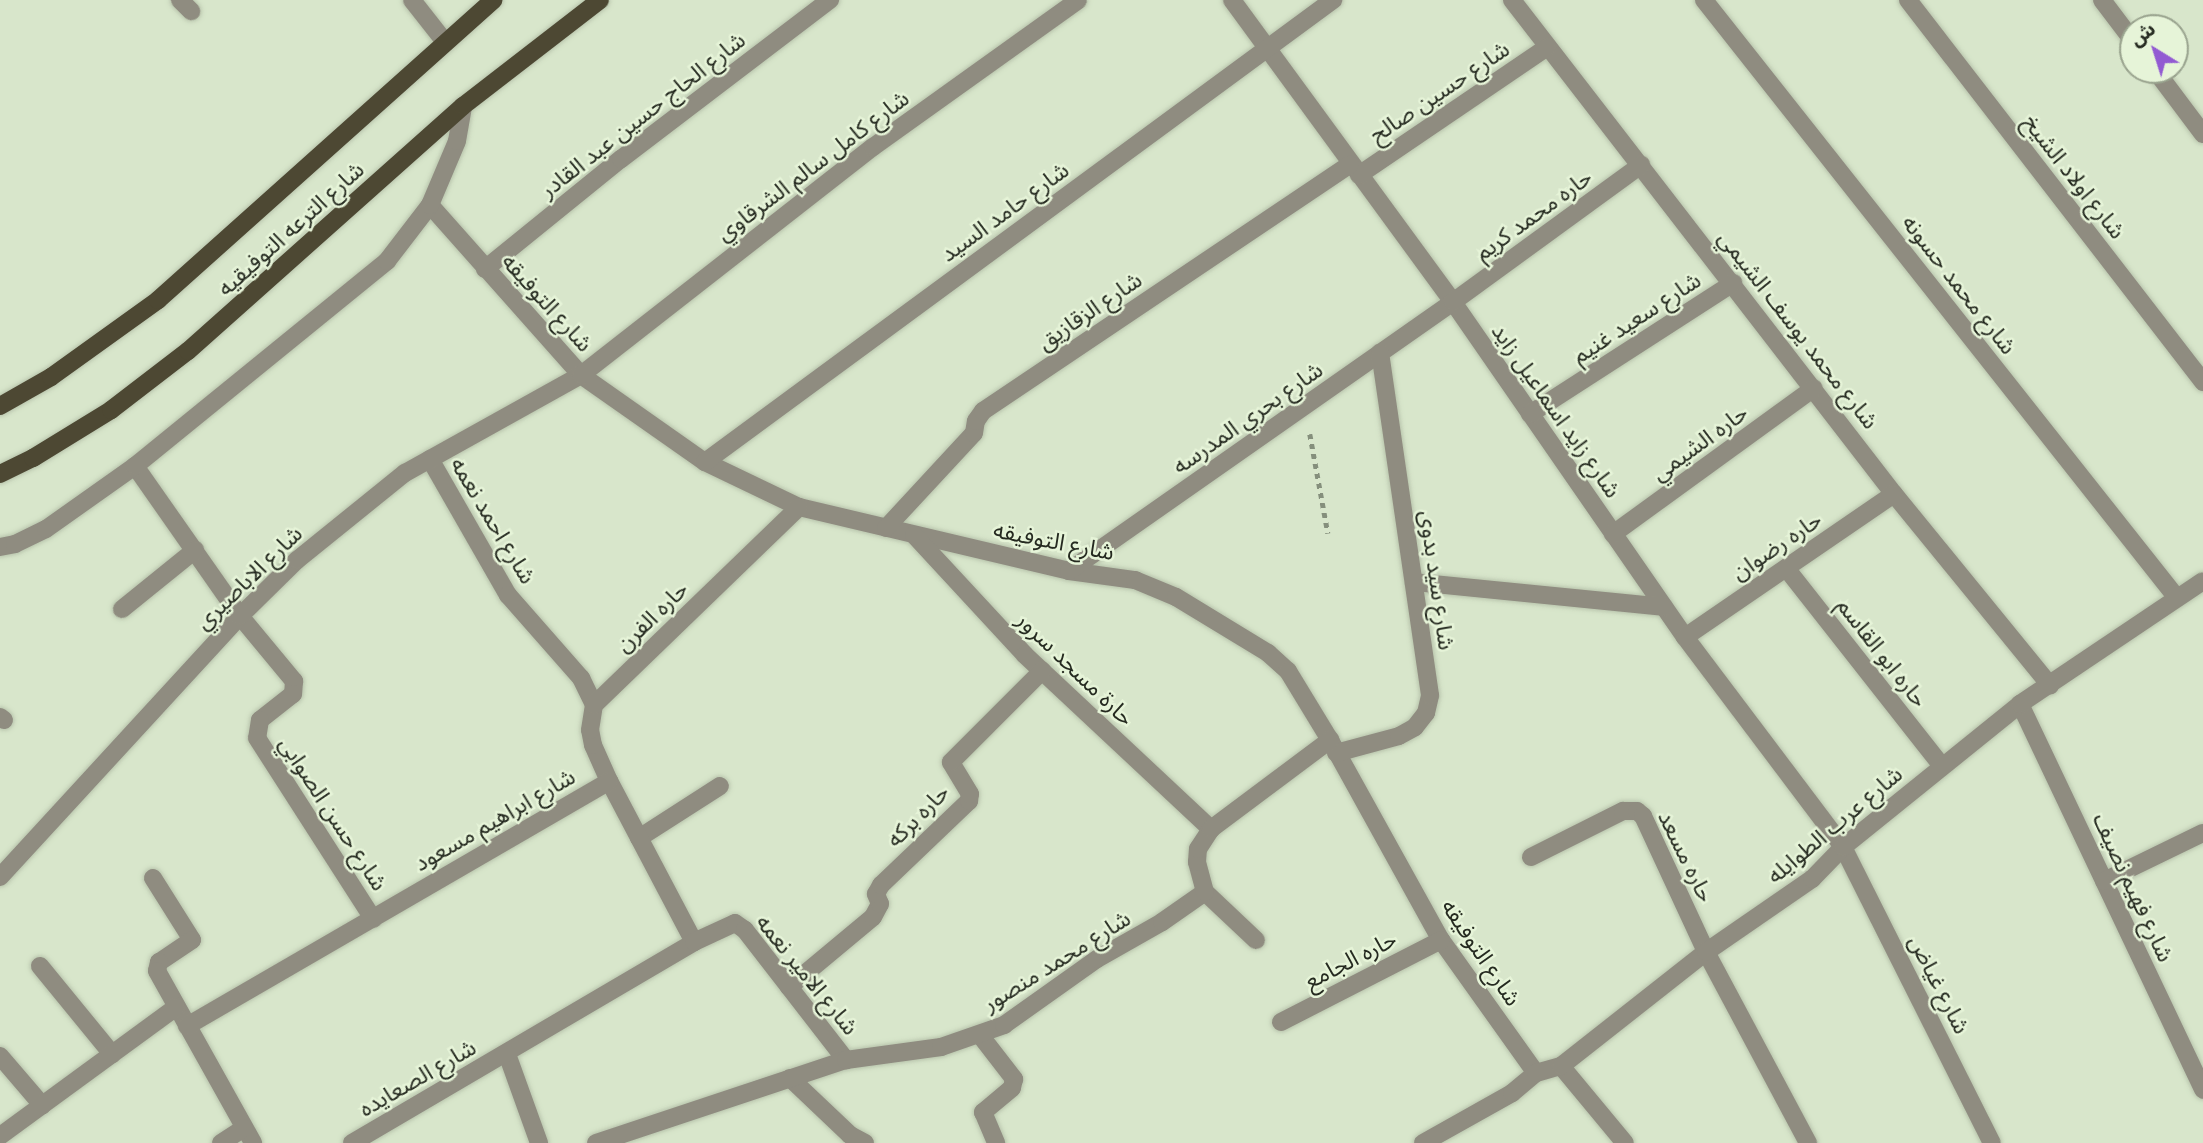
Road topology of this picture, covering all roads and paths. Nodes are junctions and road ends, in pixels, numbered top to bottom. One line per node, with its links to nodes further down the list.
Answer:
1 (412, 0): 13 (street)
2 (494, 0): 13 (main road, شارع الترعه التوفيقيه)
3 (600, 0): 17 (main road, شارع الترعه التوفيقيه)
4 (830, 0): 22 (street, شارع الحاج حسين عبد القادر)
5 (1078, 0): 26 (street, شارع كامل سالم الشرقاوي)
6 (1232, 0): 15 (street, شارع زايد اسماعيل زايد)
7 (1333, 0): 15 (street, شارع حامد السيد)
8 (1512, 0): 14 (street, شارع محمد يوسف الشيمي)
9 (1704, 0): 48 (street, شارع محمد حسونه)
10 (1908, 0): 27 (street, شارع اولاد الشيخ)
11 (2102, 0): 12 (street)
12 (2119, 22)
13 (445, 42): 29 (main road, شارع الترعه التوفيقيه)
14 (1547, 47): 19 (street, شارع محمد يوسف الشيمي); 20 (street, شارع حسين صالح)
15 (1266, 48): 20 (street, شارع زايد اسماعيل زايد); 33 (street, شارع حامد السيد)
16 (2166, 84): 18 (street)
17 (463, 106): 21 (street); 35 (main road, شارع الترعه التوفيقيه)
18 (2203, 134)
19 (1641, 165): 23 (street, شارع محمد يوسف الشيمي); 24 (street, حاره محمد كريم)
20 (1355, 170): 24 (street, شارع زايد اسماعيل زايد); 38 (street, شارع الزقازيق)
21 (430, 205): 22 (street, شارع التوفيقه); 34 (street)
22 (485, 269): 26 (street, شارع التوفيقه)
23 (1733, 284): 28 (street, شارع محمد يوسف الشيمي); 31 (street, شارع سعيد غنيم)
24 (1453, 302): 25 (street, شارع بحري المدرسه); 31 (street, شارع زايد اسماعيل زايد)
25 (1380, 353): 30 (street, شارع بحري المدرسه); 47 (street, شارع سيد بدوى)
26 (581, 374): 32 (street, شارع الاباصيري); 33 (street, شارع التوفيقه)
27 (2203, 382)
28 (1814, 388): 36 (street, شارع محمد يوسف الشيمي); 40 (street, حاره الشيمي)
29 (0, 406)
30 (1305, 406): 39 (path); 45 (street, شارع بحري المدرسه)
31 (1530, 414): 40 (street, شارع زايد اسماعيل زايد)
32 (430, 459): 51 (street, شارع الاباصيري); 56 (street, شارع احمد نعمه)
33 (705, 463): 37 (street, شارع التوفيقه)
34 (135, 466): 42 (street); 43 (street, شارع حسن الصوابي)
35 (0, 474)
36 (1895, 494): 44 (street, حاره رضوان); 54 (street, شارع محمد يوسف الشيمي)
37 (799, 507): 38 (street, شارع التوفيقه); 56 (street, حاره الفرن)
38 (886, 528): 41 (street, شارع التوفيقه)
39 (1328, 533)
40 (1613, 534): 49 (street, شارع زايد اسماعيل زايد)
41 (914, 535): 45 (street, شارع التوفيقه); 53 (street, حارة مسجد سرور)
42 (0, 547)
43 (195, 550): 50 (street); 51 (street, شارع حسن الصوابي)
44 (1786, 568): 52 (street, حاره رضوان); 58 (street, حاره ابو القاسم)
45 (1069, 571): 57 (street, شارع التوفيقه)
46 (2203, 581): 48 (street, شارع عرب الطوايله)
47 (1414, 582): 49 (street); 57 (street, شارع سيد بدوى)
48 (2177, 598): 54 (street, شارع عرب الطوايله)
49 (1664, 607): 52 (street, شارع زايد اسماعيل زايد)
50 (122, 609)
51 (240, 616): 66 (street, شارع الاباصيري); 70 (street, شارع حسن الصوابي)
52 (1685, 637): 64 (street, شارع زايد اسماعيل زايد)
53 (1042, 671): 61 (street, حارة مسجد سرور); 76 (street, حاره بركه)
54 (2050, 685): 55 (street, شارع عرب الطوايله)
55 (2020, 704): 58 (street, شارع عرب الطوايله); 68 (street, شارع فهيم نصيف)
56 (594, 705): 59 (street)
57 (1333, 747): 61 (street); 72 (street, شارع التوفيقه)
58 (1942, 766): 64 (street, شارع عرب الطوايله)
59 (609, 781): 63 (street); 70 (street, شارع ابراهيم مسعود)
60 (720, 786): 63 (street)
61 (1211, 829): 69 (street)
62 (2203, 833): 68 (street)
63 (639, 838): 73 (street)
64 (1843, 847): 74 (street, شارع عرب الطوايله); 101 (street, شارع غياض)
65 (1531, 857): 74 (street, حاره مسعد)
66 (0, 877)
67 (153, 878): 77 (street)
68 (2104, 881): 88 (street, شارع فهيم نصيف)
69 (1205, 892): 71 (street); 80 (street, شارع محمد منصور)
70 (373, 919): 79 (street, شارع ابراهيم مسعود)
71 (1256, 940)
72 (1441, 940): 78 (street, حاره الجامع); 86 (street, شارع التوفيقه)
73 (694, 943): 76 (street, شارع الامير نعمه); 82 (street, شارع الامير نعمه)
74 (1706, 952): 85 (street, شارع عرب الطوايله); 100 (street)
75 (40, 966): 81 (street)
76 (789, 986): 84 (street, شارع الامير نعمه)
77 (176, 1007): 79 (street); 81 (street)
78 (1281, 1022)
79 (187, 1026): 90 (street)
80 (980, 1035): 84 (street, شارع محمد منصور); 97 (street)
81 (112, 1054): 89 (street)
82 (507, 1054): 93 (street, شارع الصعايده); 94 (street)
83 (0, 1056): 89 (street)
84 (846, 1059): 87 (street, شارع محمد منصور)
85 (1561, 1066): 86 (street, شارع عرب الطوايله); 99 (street)
86 (1536, 1073): 98 (street, شارع عرب الطوايله)
87 (790, 1078): 95 (street, شارع محمد منصور); 96 (street)
88 (2203, 1090)
89 (42, 1105): 91 (street)
90 (248, 1135): 92 (street)
91 (0, 1136)
92 (221, 1143)
93 (352, 1143)
94 (539, 1143)
95 (596, 1143)
96 (864, 1143)
97 (996, 1143)
98 (1423, 1143)
99 (1625, 1143)
100 (1808, 1143)
101 (1992, 1143)

